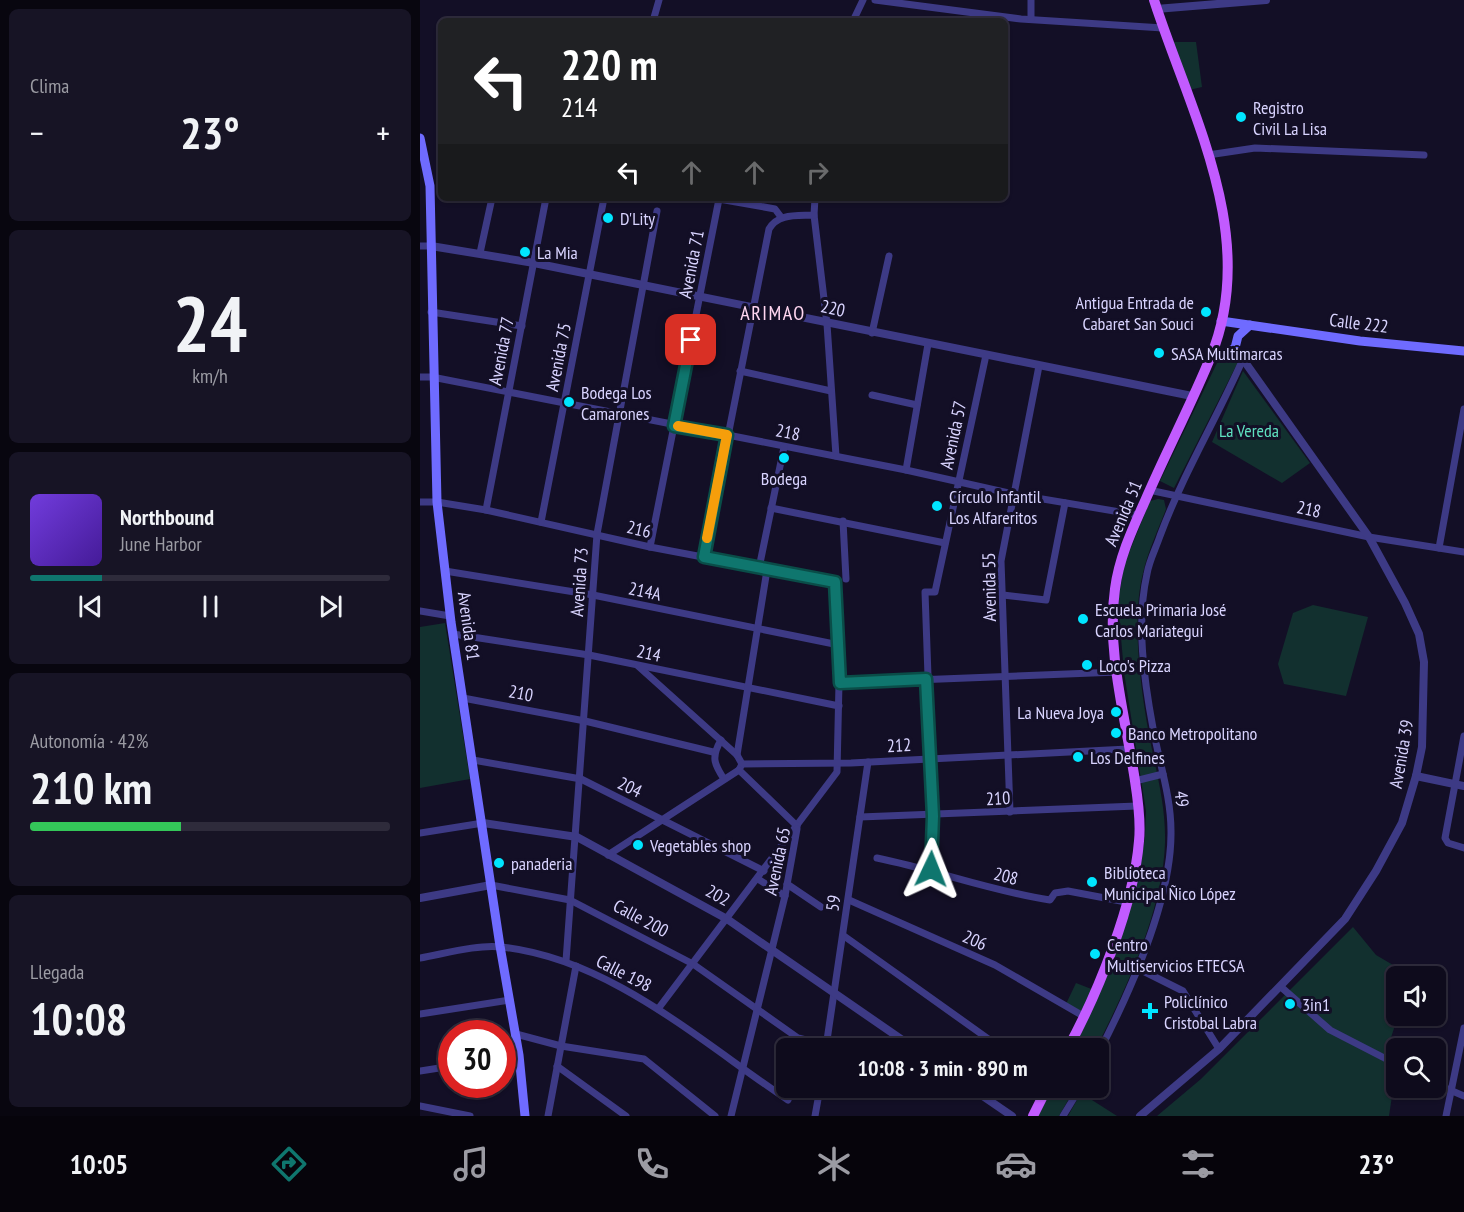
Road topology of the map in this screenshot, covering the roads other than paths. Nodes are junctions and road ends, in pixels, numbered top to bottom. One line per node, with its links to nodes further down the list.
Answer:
1 (659, 0): 8 (street)
2 (863, 0): 9 (street)
3 (875, 0): 10 (street)
4 (1031, 0): 10 (street)
5 (1266, 0): 6 (street)
6 (1245, 1): 7 (street)
7 (1155, 4): 11 (main road, Avenida 51)
8 (654, 18)
9 (854, 18)
10 (1031, 19): 11 (street)
11 (1163, 28): 13 (main road, Avenida 51)
12 (420, 138): 25 (main road, Avenida 81)
13 (1208, 155): 14 (street); 34 (main road, Avenida 51)
14 (1424, 155)
15 (491, 201): 26 (street)
16 (545, 201): 28 (street, Avenida 77)
17 (603, 201): 29 (street, Avenida 75)
18 (719, 201): 31 (street, Avenida 71)
19 (730, 201): 23 (street)
20 (815, 201): 22 (street)
21 (657, 211): 30 (street, Avenida 73)
22 (814, 214): 23 (street); 35 (street)
23 (781, 217): 32 (street)
24 (420, 246): 25 (street)
25 (431, 246): 26 (street, 220); 33 (main road, Avenida 81)
26 (480, 253): 28 (street, 220)
27 (889, 256): 38 (street)
28 (534, 263): 29 (street, 220); 37 (street, Avenida 77)
29 (589, 276): 30 (street, 220); 54 (street, Avenida 75)
30 (643, 286): 31 (street, 220); 57 (street, Avenida 73)
31 (700, 298): 32 (street, 220); 58 (street, Avenida 71)
32 (752, 308): 35 (street, 220); 47 (street)
33 (431, 312): 37 (street); 49 (main road, Avenida 81)
34 (1226, 321): 36 (main road, Calle 222); 39 (main road); 44 (main road, Avenida 51)
35 (827, 324): 38 (street, 220); 50 (street)
36 (1250, 325): 39 (main road); 42 (main road, Calle 222)
37 (522, 326): 51 (street, Avenida 77)
38 (872, 333): 40 (street, 220)
39 (1238, 336): 41 (main road)
40 (928, 344): 43 (street, 220); 55 (street)
41 (1235, 348): 44 (main road); 45 (street, Avenida 39)
42 (1464, 351)
43 (986, 355): 46 (street, 220); 64 (street, Avenida 57)
44 (1212, 355): 53 (main road, Avenida 51)
45 (1244, 359): 67 (street, 49); 77 (street, Avenida 39)
46 (1039, 366): 53 (street, 220); 66 (street, Avenida 55)
47 (740, 371): 50 (street); 59 (street)
48 (420, 377): 49 (street, 218)
49 (432, 377): 51 (street, 218); 69 (main road, Avenida 81)
50 (831, 391): 62 (street)
51 (509, 393): 54 (street, 218); 72 (street, Avenida 77)
52 (872, 395): 55 (street)
53 (1192, 396): 65 (main road, Avenida 51)
54 (564, 404): 57 (street, 218); 75 (street, Avenida 75)
55 (917, 405): 63 (street)
56 (1464, 409): 60 (street)
57 (619, 415): 58 (street, 218); 76 (street, Avenida 73)
58 (674, 426): 59 (street, 218); 79 (street, Avenida 71)
59 (727, 435): 61 (street, 218); 82 (street)
60 (1462, 435): 80 (street)
61 (784, 447): 62 (street, 218); 71 (street)
62 (836, 456): 63 (street, 218)
63 (906, 470): 64 (street, 218)
64 (958, 481): 66 (street, 218); 78 (street, Avenida 57)
65 (1149, 490): 67 (street, 218); 73 (main road, Avenida 51)
66 (1012, 494): 70 (street, 218); 88 (street, Avenida 55)
67 (1174, 497): 77 (street, 218); 115 (street, 49)
68 (420, 502): 69 (street, 216)
69 (436, 502): 72 (street, 216); 84 (main road, Avenida 81)
70 (1065, 503): 73 (street, 218); 88 (street)
71 (771, 508): 74 (street); 83 (street)
72 (486, 510): 75 (street, 216)
73 (1138, 515): 96 (main road, Avenida 51)
74 (843, 521): 78 (street); 85 (street)
75 (541, 522): 76 (street, 216)
76 (597, 534): 79 (street, 216); 87 (street, Avenida 73)
77 (1369, 537): 80 (street, 218); 116 (street, Avenida 39)
78 (945, 543): 98 (street, Avenida 57)
79 (650, 547): 82 (street, 216)
80 (1438, 548): 81 (street, 218)
81 (1464, 552)
82 (704, 557): 83 (street, 216)
83 (763, 569): 86 (street, 216); 91 (street)
84 (445, 571): 87 (street, 214A); 90 (main road, Avenida 81)
85 (846, 579)
86 (835, 582): 93 (street, Avenida 65)
87 (593, 595): 91 (street, 214A); 94 (street, Avenida 73)
88 (1003, 595): 97 (street, Avenida 55)
89 (420, 611): 90 (street)
90 (450, 616): 92 (main road, Avenida 81)
91 (758, 629): 93 (street, 214A); 100 (street)
92 (453, 634): 94 (street, 214); 101 (main road, Avenida 81)
93 (839, 645): 99 (street, Avenida 65)
94 (589, 655): 95 (street, 214); 103 (street, Avenida 73)
95 (638, 666): 100 (street, 214); 105 (street)
96 (1118, 672): 97 (street); 106 (main road, Avenida 51)
97 (1007, 675): 98 (street); 109 (street, Avenida 55)
98 (926, 679): 99 (street); 110 (street, Avenida 57)
99 (840, 683): 102 (street, Avenida 65)
100 (749, 689): 102 (street, 214); 108 (street)
101 (463, 698): 103 (street, 210); 111 (main road, Avenida 81)
102 (839, 706): 113 (street, Avenida 65)
103 (585, 721): 107 (street, 210); 117 (street, Avenida 73)
104 (1464, 736): 120 (street)
105 (721, 740): 107 (street); 108 (street)
106 (1128, 749): 109 (street, 212); 119 (main road, Avenida 51)
107 (713, 752): 118 (street)
108 (736, 754): 114 (street)
109 (1008, 754): 110 (street, 212); 122 (street, Avenida 55)
110 (930, 759): 112 (street, 212); 123 (street, Avenida 57)
111 (473, 760): 117 (street, 204); 126 (main road, Avenida 81)
112 (868, 762): 113 (street, 212); 124 (street, 59)
113 (838, 763): 114 (street, 212); 127 (street, Avenida 65)
114 (741, 767): 118 (street); 127 (street)
115 (1163, 774): 119 (street); 152 (street, 49)
116 (1416, 776): 120 (street); 153 (street, Avenida 39)
117 (581, 779): 125 (street, 204); 129 (street, Avenida 73)
118 (724, 779): 125 (street)
119 (1135, 781): 121 (main road, Avenida 51)
120 (1460, 785): 130 (street)
121 (1137, 806): 122 (street, 210); 142 (main road, Avenida 51)
122 (1010, 812): 123 (street, 210)
123 (933, 816): 124 (street, 210); 133 (street, Avenida 57)
124 (860, 817): 141 (street, 59)
125 (662, 820): 131 (street); 134 (street, 204)
126 (483, 823): 128 (street); 129 (street, 202); 137 (main road, Avenida 81)
127 (797, 826): 134 (street); 136 (street, Avenida 65)
128 (420, 833)
129 (577, 837): 131 (street, 202); 140 (street, Avenida 73)
130 (1464, 848)
131 (608, 855): 144 (street, 202)
132 (877, 858): 133 (street, 208)
133 (931, 869): 142 (street, 208)
134 (764, 871): 135 (street)
135 (758, 879): 138 (street); 144 (street)
136 (787, 884): 138 (street, Avenida 65); 143 (street)
137 (491, 885): 139 (street, Calle 200); 140 (street, Calle 200); 146 (main road, Avenida 81)
138 (785, 896): 147 (street, Avenida 65)
139 (420, 897)
140 (570, 900): 149 (street, Avenida 73); 150 (street, Calle 200)
141 (849, 900): 145 (street, 59); 159 (street, 206)
142 (1126, 902): 159 (main road, Avenida 51)
143 (821, 907)
144 (727, 919): 147 (street, 202); 150 (street)
145 (844, 936): 154 (street, 59); 166 (street)
146 (500, 946): 148 (street, Calle 198); 149 (street, Calle 198); 155 (main road, Avenida 81)
147 (771, 949): 154 (street, 202); 156 (street, Avenida 65)
148 (420, 958)
149 (566, 961): 151 (street, Calle 198)
150 (693, 964): 156 (street, Calle 200); 157 (street)
151 (576, 966): 157 (street, Calle 198); 169 (street)
152 (1137, 968): 168 (street, 49); 170 (street)
153 (1281, 987): 170 (street, Avenida 39); 173 (street)
154 (835, 994): 164 (street, 59); 165 (street, 202)
155 (510, 1000): 158 (street); 160 (main road, Avenida 81)
156 (756, 1007): 163 (street, Calle 200); 176 (street, Avenida 65)
157 (658, 1009): 176 (street, Calle 198)
158 (420, 1014)
159 (1085, 1017): 167 (main road, Avenida 51)
160 (514, 1020)
161 (1464, 1028): 179 (street)
162 (516, 1034): 169 (street); 171 (main road, Avenida 81)
163 (798, 1038)
164 (828, 1038)
165 (899, 1038)
166 (987, 1038)
167 (1073, 1038)
168 (1106, 1038)
169 (561, 1046): 174 (street); 191 (street)
170 (1219, 1049): 197 (street, Avenida 39)
171 (519, 1055): 172 (street); 188 (main road, Avenida 81)
172 (516, 1056)
173 (1386, 1059)
174 (557, 1066): 189 (street); 190 (street)
175 (438, 1068): 177 (street)
176 (741, 1068): 185 (street, Calle 198); 192 (street, Avenida 65)
177 (420, 1071)
178 (1446, 1089): 179 (street)
179 (1451, 1092): 180 (street); 198 (street)
180 (1464, 1096)
181 (818, 1098): 193 (street)
182 (986, 1098): 194 (street)
183 (1042, 1098): 195 (main road)
184 (1074, 1098): 196 (street)
185 (788, 1100)
186 (421, 1109): 187 (street)
187 (470, 1116)
188 (525, 1116)
189 (548, 1116)
190 (626, 1116)
191 (715, 1116)
192 (731, 1116)
193 (815, 1116)
194 (1012, 1116)
195 (1033, 1116)
196 (1063, 1116)
197 (1140, 1116)
198 (1446, 1116)

